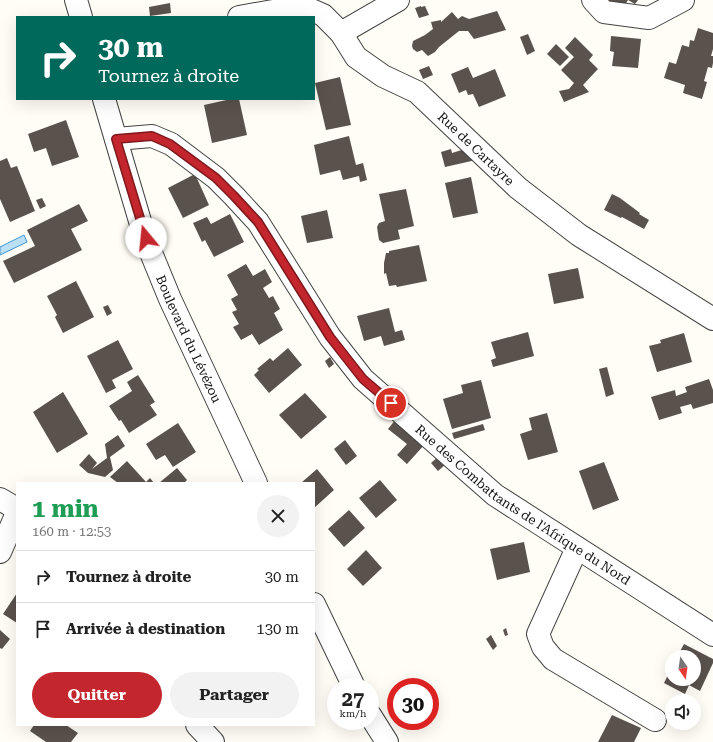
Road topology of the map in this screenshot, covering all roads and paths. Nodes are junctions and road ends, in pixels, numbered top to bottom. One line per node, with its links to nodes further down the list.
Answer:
1 (76, 0): 5 (street)
2 (398, 0): 7 (street)
3 (593, 0): 4 (street)
4 (683, 0)
5 (81, 16)
6 (244, 16): 7 (street, Rue de Cartayre)
7 (341, 33): 10 (street, Rue de Cartayre)
8 (104, 100): 9 (street, Boulevard du Lévézou)
9 (116, 139): 11 (street, Boulevard du Lévézou); 15 (street, Rue des Combattants de l'Afrique du Nord)
10 (713, 319)
11 (256, 482)
12 (0, 499): 13 (street)
13 (16, 508)
14 (16, 515): 16 (street)
15 (577, 548): 18 (street, Rue des Combattants de l'Afrique du Nord); 20 (street)
16 (0, 552)
17 (315, 606): 19 (street)
18 (713, 635)
19 (350, 678)
20 (655, 720)
21 (198, 726): 23 (street)
22 (379, 729): 24 (street)
23 (213, 742)
24 (387, 742)

